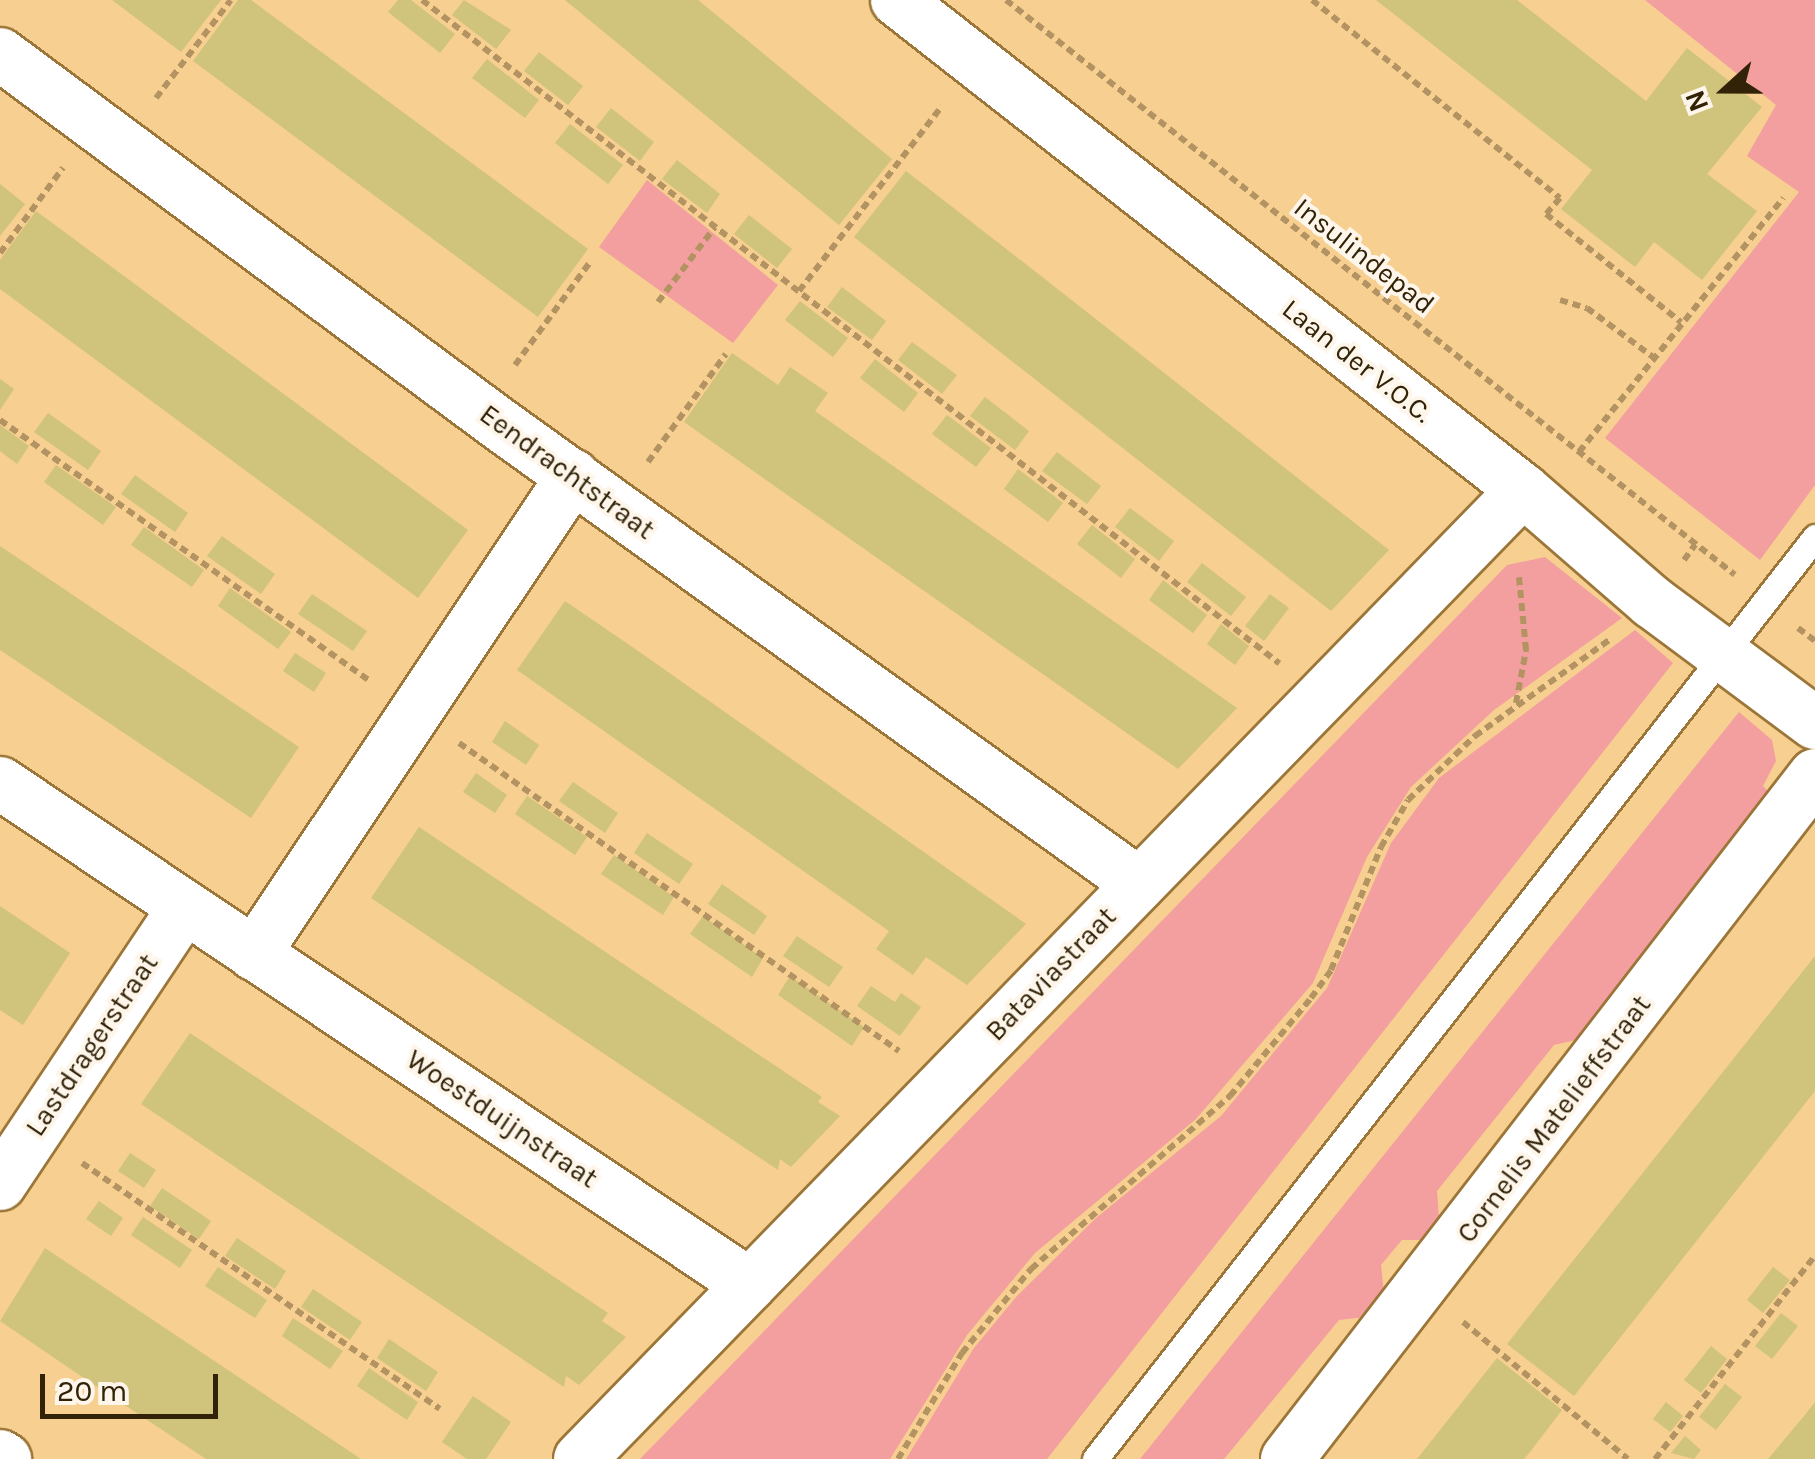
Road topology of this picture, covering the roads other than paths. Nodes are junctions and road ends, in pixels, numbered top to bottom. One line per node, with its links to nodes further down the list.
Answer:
1 (898, 0): 4 (street, Laan der V.O.C.)
2 (0, 54): 3 (street, Eendrachtstraat)
3 (574, 476): 10 (street, Eendrachtstraat); 12 (street)
4 (1524, 490): 6 (street, Laan der V.O.C.); 10 (street, Bataviastraat)
5 (1815, 537): 6 (lane)
6 (1726, 657): 7 (street, Laan der V.O.C.); 16 (lane)
7 (1815, 723)
8 (1815, 774): 17 (street, Cornelis Matelieffstraat)
9 (0, 784): 11 (street, Woestduijnstraat)
10 (1140, 884): 14 (street, Bataviastraat)
11 (184, 907): 12 (street, Woestduijnstraat); 13 (street, Lastdragerstraat)
12 (254, 954): 14 (street, Woestduijnstraat)
13 (0, 1184)
14 (750, 1285): 15 (street, Bataviastraat)
15 (580, 1459)
16 (1095, 1459)
17 (1288, 1459)

